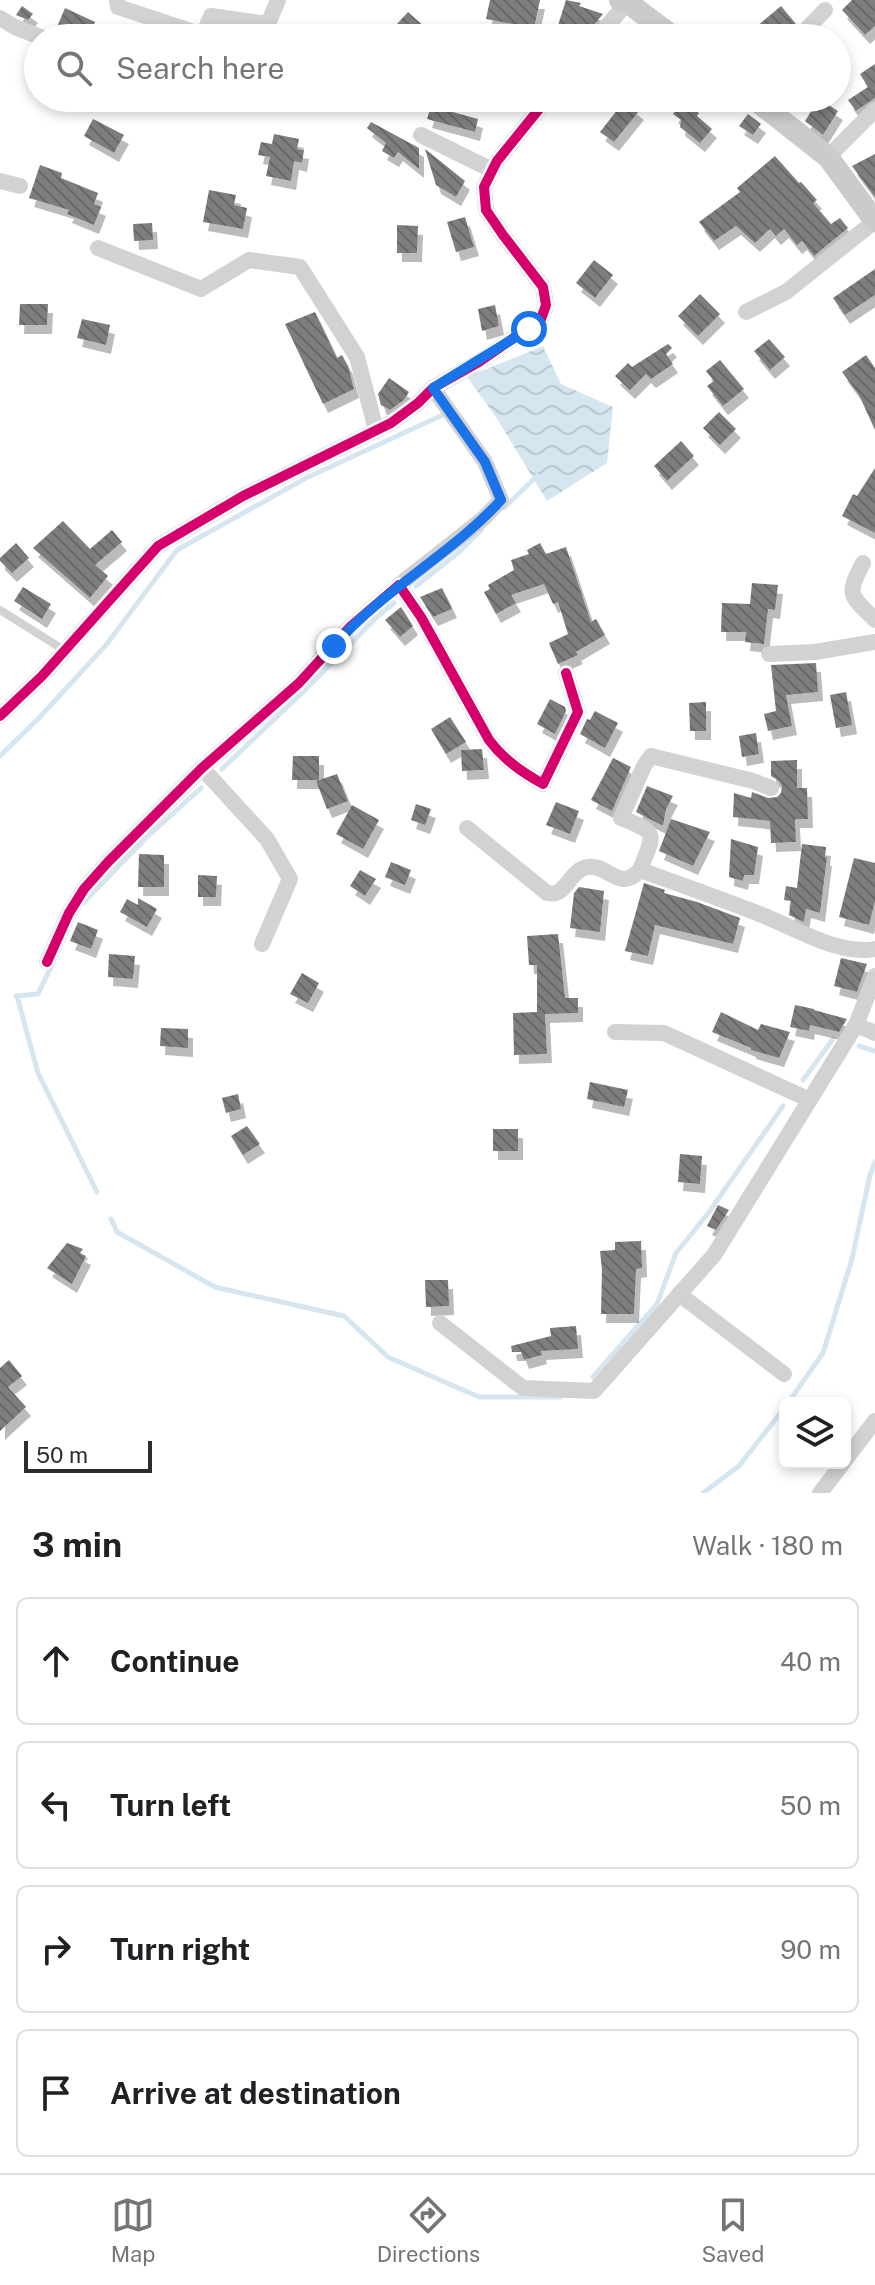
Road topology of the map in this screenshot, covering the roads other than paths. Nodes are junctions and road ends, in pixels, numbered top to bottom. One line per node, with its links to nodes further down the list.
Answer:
1 (117, 0): 6 (street)
2 (278, 0): 9 (street)
3 (625, 1): 10 (street); 11 (main road)
4 (825, 10): 12 (street)
5 (0, 18): 13 (street)
6 (170, 24)
7 (208, 24): 8 (street)
8 (268, 24)
9 (268, 24)
10 (608, 24)
11 (656, 24)
12 (812, 24)
13 (24, 31)
14 (875, 110): 18 (street)
15 (537, 112): 19 (street)
16 (771, 112): 18 (main road)
17 (421, 135): 19 (street)
18 (828, 157): 22 (main road)
19 (492, 170): 25 (street)
20 (0, 181): 21 (street)
21 (20, 186)
22 (875, 221): 24 (street)
23 (98, 248): 26 (street)
24 (746, 312)
25 (433, 388): 26 (street); 28 (street)
26 (376, 430): 32 (street)
27 (863, 563): 30 (street)
28 (399, 585): 34 (street); 36 (street)
29 (0, 610): 32 (lane)
30 (875, 620)
31 (875, 642): 33 (street)
32 (65, 651): 35 (street)
33 (769, 654)
34 (566, 673)
35 (0, 716)
36 (202, 768): 40 (street); 42 (street)
37 (771, 788): 39 (street)
38 (467, 828): 39 (street)
39 (640, 870): 41 (street)
40 (262, 944)
41 (875, 949)
42 (47, 962)
43 (875, 976): 44 (street)
44 (856, 1025): 46 (street); 47 (street)
45 (615, 1032): 47 (street)
46 (875, 1033)
47 (810, 1100): 48 (street)
48 (679, 1294): 49 (street); 50 (street)
49 (440, 1323)
50 (784, 1374)
51 (875, 1421): 52 (street)
52 (851, 1453)
53 (839, 1469): 54 (street)
54 (820, 1493)

